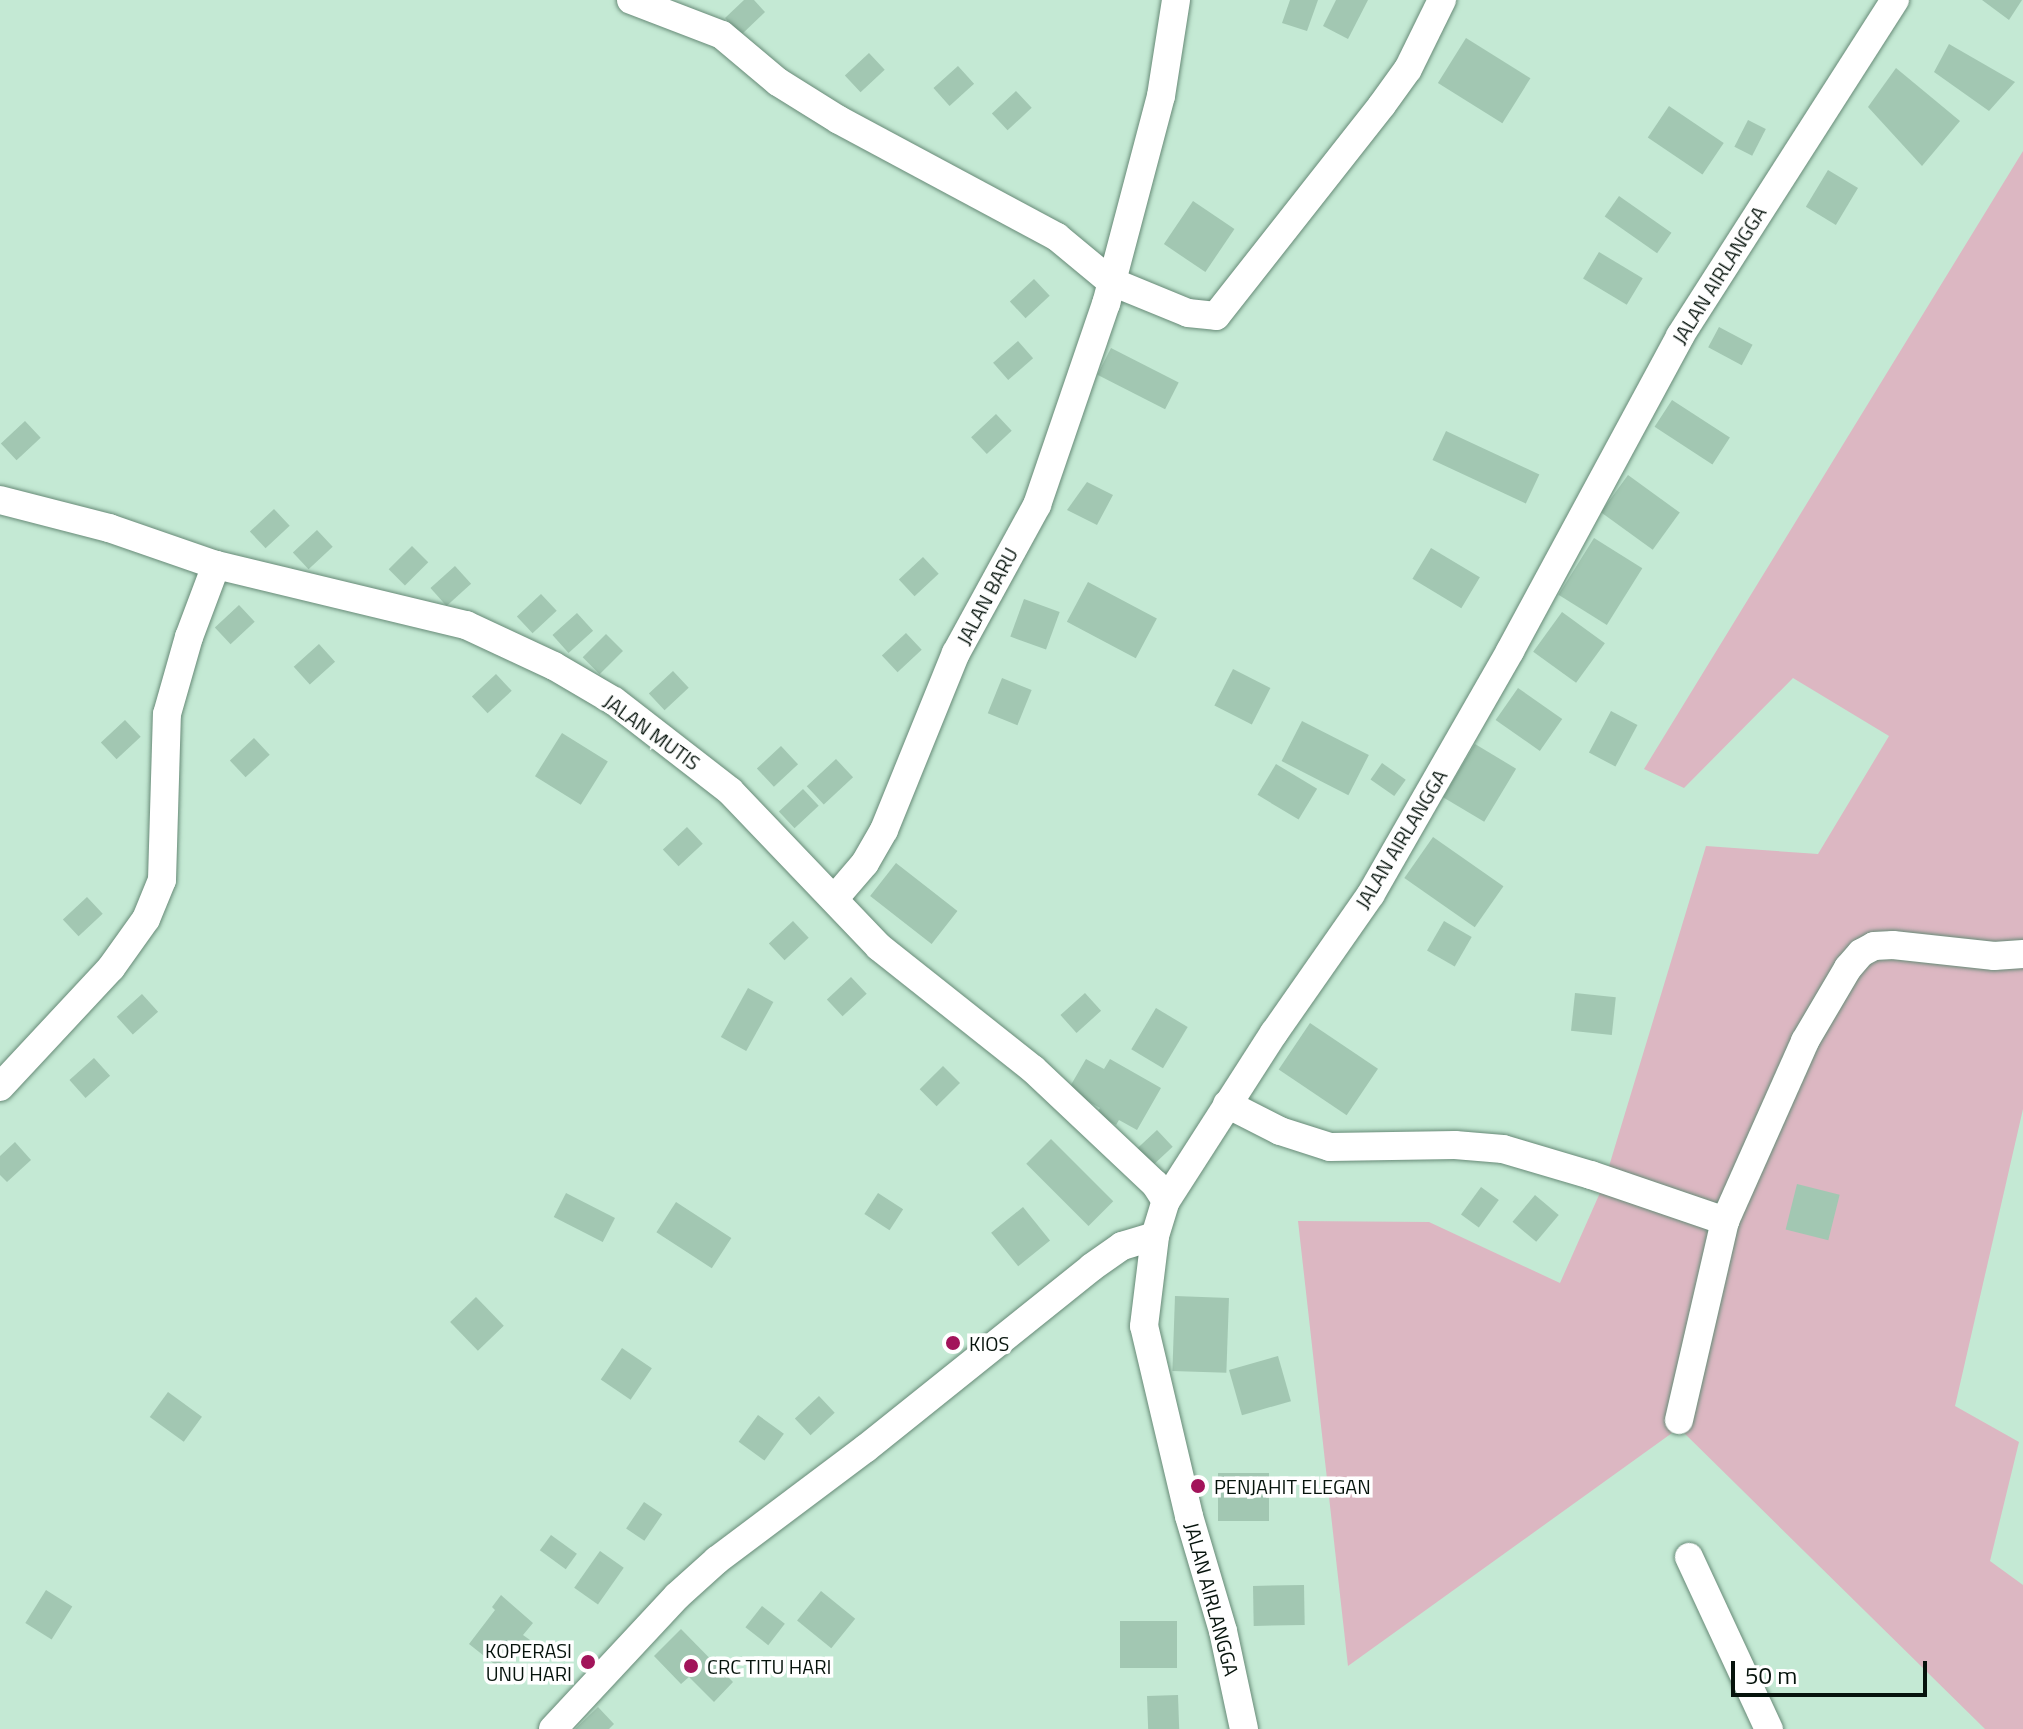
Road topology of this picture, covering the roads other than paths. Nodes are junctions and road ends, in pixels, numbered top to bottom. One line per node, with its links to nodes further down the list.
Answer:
1 (631, 0): 5 (street)
2 (1176, 0): 5 (street, JALAN BARU)
3 (1442, 0): 5 (street)
4 (1895, 0): 11 (street, JALAN AIRLANGGA)
5 (1110, 281): 8 (street, JALAN BARU)
6 (0, 500): 7 (street, JALAN MUTIS)
7 (216, 565): 8 (street, JALAN MUTIS); 10 (street)
8 (835, 898): 12 (street, JALAN MUTIS)
9 (2023, 954): 13 (street)
10 (0, 1087)
11 (1227, 1104): 12 (street, JALAN AIRLANGGA); 13 (street)
12 (1166, 1201): 14 (street, JALAN AIRLANGGA)
13 (1725, 1221): 15 (street)
14 (1155, 1236): 17 (street); 18 (street, JALAN AIRLANGGA)
15 (1679, 1420)
16 (1689, 1557): 19 (street)
17 (553, 1729)
18 (1244, 1729)
19 (1769, 1729)

